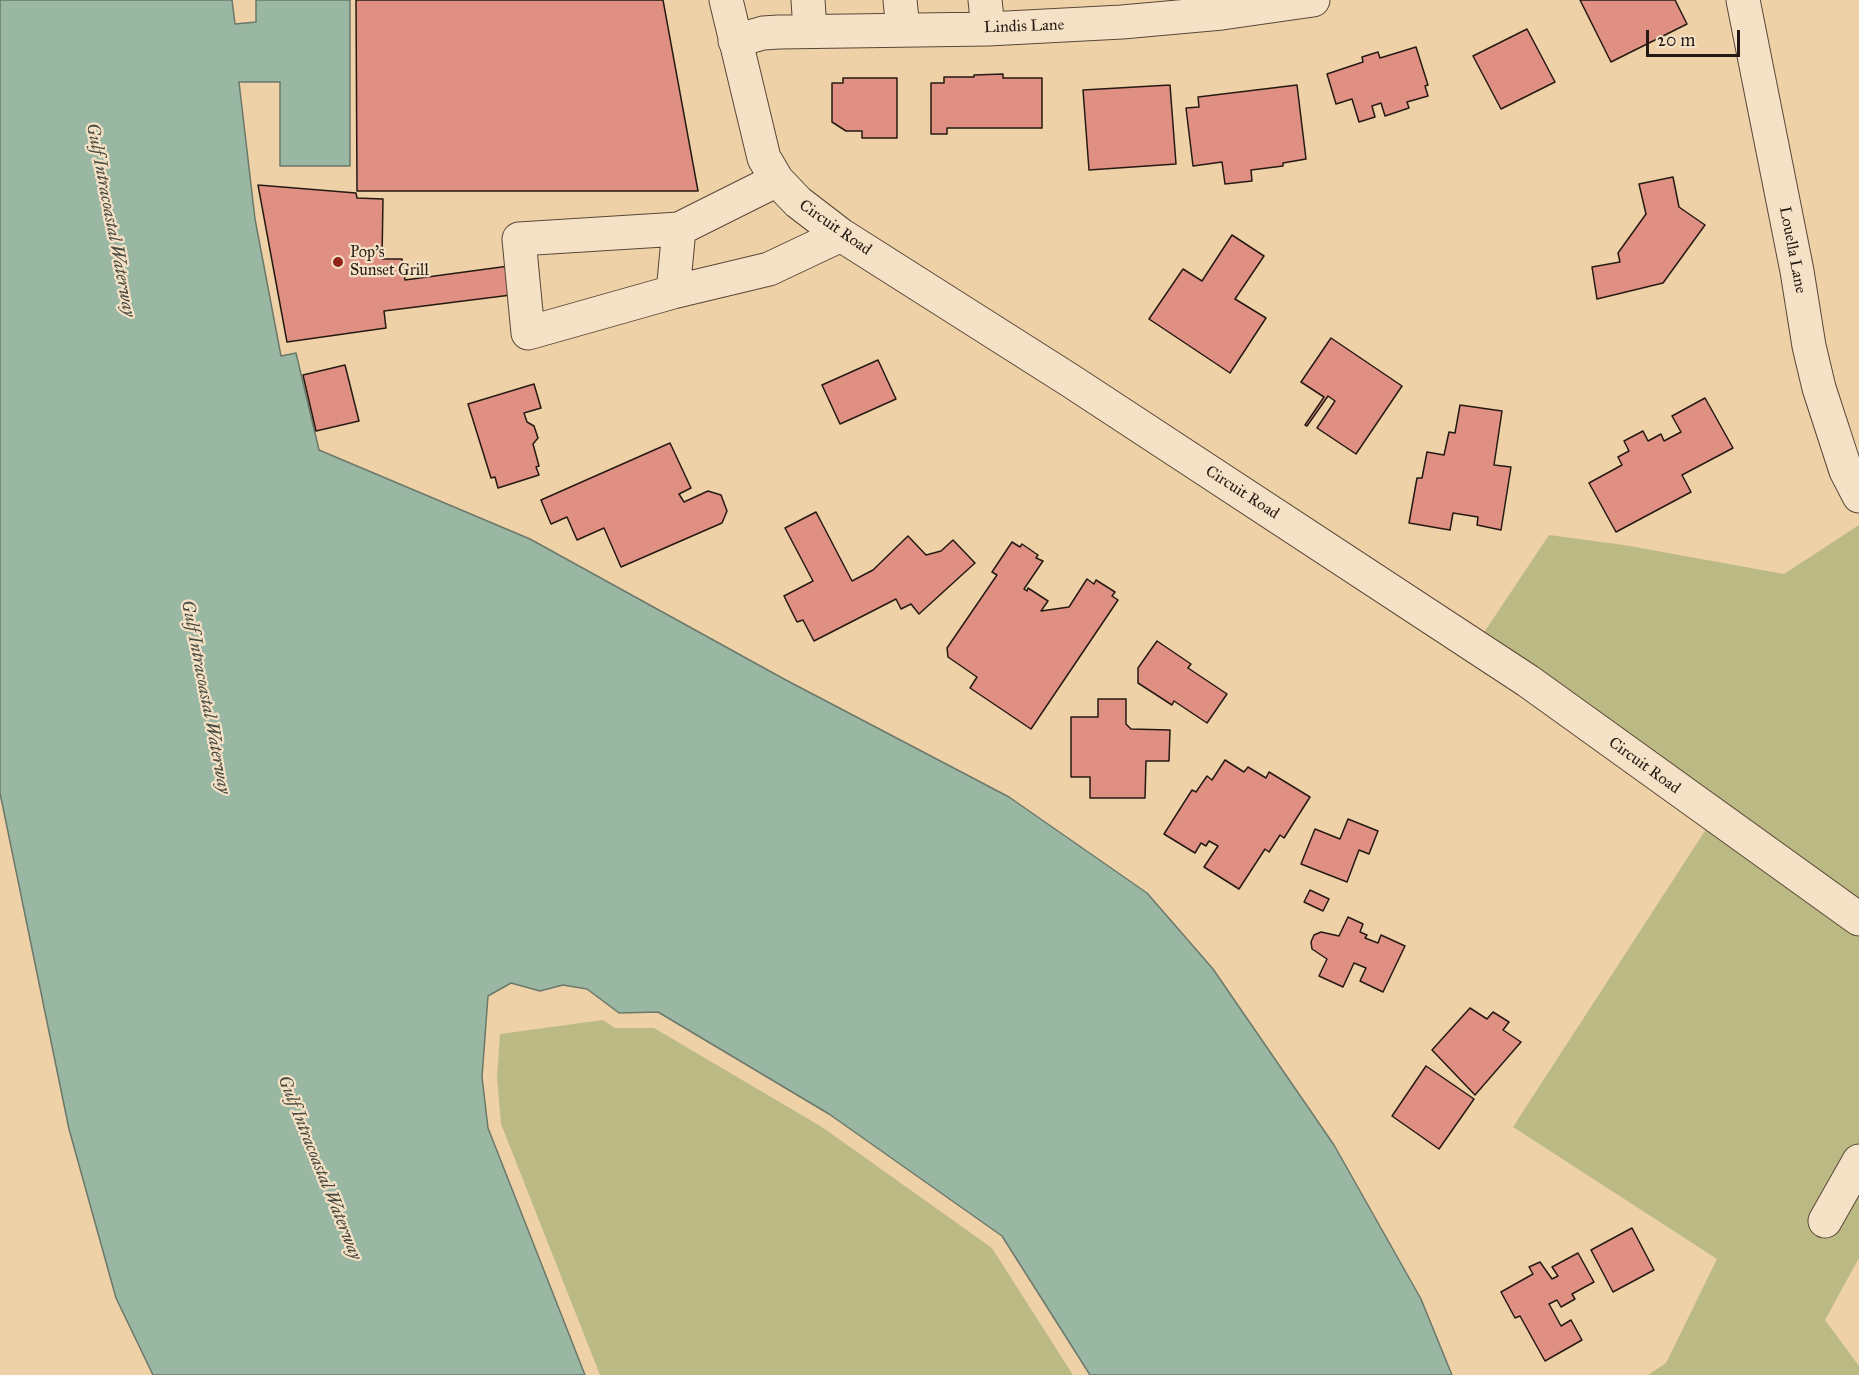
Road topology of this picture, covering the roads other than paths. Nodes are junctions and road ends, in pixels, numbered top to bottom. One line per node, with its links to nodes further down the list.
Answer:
1 (726, 0): 7 (street, Circuit Road)
2 (1313, 0): 6 (street, Lindis Lane)
3 (1743, 0): 12 (street, Louella Lane)
4 (809, 15): 5 (street, Lindis Lane); 7 (street, Lindis Lane)
5 (901, 15): 6 (street, Lindis Lane)
6 (987, 15)
7 (735, 41): 8 (street, Circuit Road)
8 (777, 180): 9 (street); 10 (street, Circuit Road)
9 (679, 229): 11 (street); 11 (street)
10 (841, 235): 11 (street); 13 (street, Circuit Road)
11 (673, 292)
12 (1859, 495)
13 (1859, 919)
14 (1859, 1161): 15 (street)
15 (1825, 1221)

